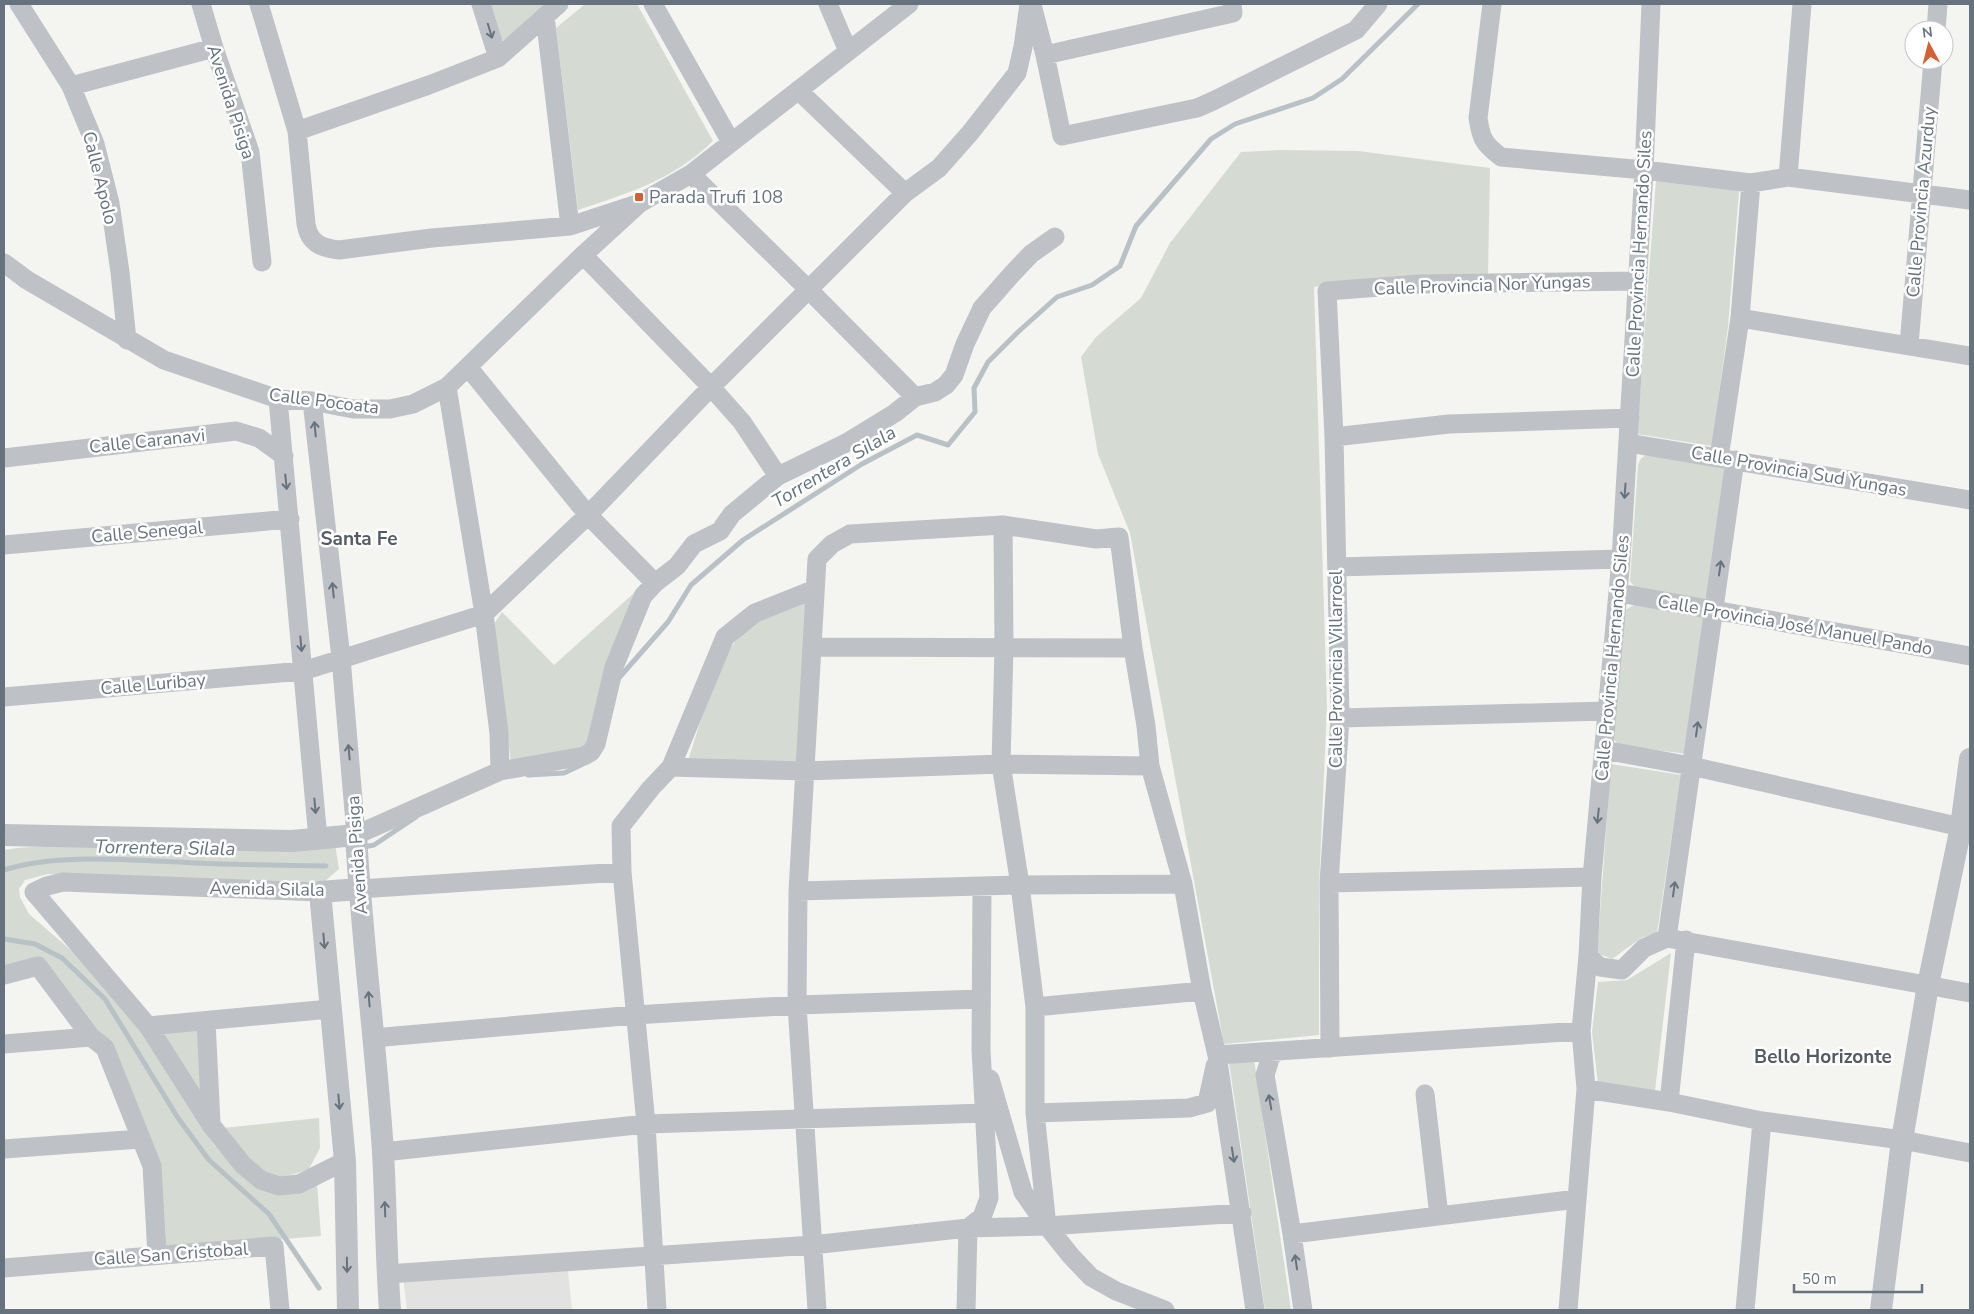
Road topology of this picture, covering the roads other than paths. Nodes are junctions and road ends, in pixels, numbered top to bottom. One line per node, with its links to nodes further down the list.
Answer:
1 (19, 4): 23 (street, Calle Apolo)
2 (201, 4): 18 (street, Avenida Pisiga)
3 (259, 4): 25 (street)
4 (481, 4): 21 (street, one-way to 21)
5 (559, 4): 16 (street)
6 (653, 4): 26 (street)
7 (828, 4): 19 (street)
8 (909, 4): 19 (street, Calle Pocoata)
9 (1031, 4): 20 (street); 31 (street)
10 (1378, 4): 20 (street)
11 (1492, 4): 27 (street)
12 (1652, 4): 27 (street, Calle Provincia Hernando Siles)
13 (1802, 4): 29 (street)
14 (1938, 4): 17 (street)
15 (1232, 9): 20 (street)
16 (545, 16): 21 (street); 35 (street)
17 (1937, 20)
18 (214, 48): 23 (street); 38 (street, Avenida Pisiga)
19 (848, 51): 24 (street, Calle Pocoata)
20 (1045, 56)
21 (498, 58): 25 (street)
22 (1932, 70): 32 (street, Calle Provincia Azurduy)
23 (71, 86): 44 (street, Calle Apolo)
24 (798, 90): 26 (street, Calle Pocoata); 31 (street)
25 (298, 131): 35 (street)
26 (731, 142): 28 (street, Calle Pocoata)
27 (1644, 170): 30 (street); 40 (street, Calle Provincia Hernando Siles)
28 (691, 174): 34 (street, Calle Pocoata); 41 (street)
29 (1788, 177): 30 (street); 32 (street)
30 (1751, 183): 43 (street)
31 (905, 193): 41 (street)
32 (1922, 194): 33 (street); 45 (street, Calle Provincia Azurduy)
33 (1970, 200)
34 (640, 203): 35 (street); 37 (street, Calle Pocoata)
35 (570, 226)
36 (1055, 237): 50 (street)
37 (583, 255): 47 (street, Calle Pocoata); 49 (street)
38 (262, 262)
39 (4, 263): 44 (street, Calle Pocoata)
40 (1638, 282): 42 (street, Calle Provincia Nor Yungas); 53 (street, Calle Provincia Hernando Siles)
41 (809, 290): 49 (street); 50 (street)
42 (1327, 291): 54 (street, Calle Provincia Villarroel)
43 (1740, 318): 45 (street); 58 (street)
44 (127, 340): 51 (street, Calle Pocoata)
45 (1909, 345): 46 (street)
46 (1970, 356)
47 (468, 367): 48 (street, Calle Pocoata); 61 (street)
48 (447, 387): 52 (street, Calle Pocoata); 71 (street)
49 (711, 387): 59 (street); 61 (street)
50 (914, 398): 59 (street)
51 (278, 399): 52 (street, Calle Pocoata); 56 (street)
52 (312, 401): 76 (street, Avenida Pisiga, one-way to 52)
53 (1630, 418): 54 (street); 55 (street, Calle Provincia Hernando Siles)
54 (1334, 436): 66 (street, Calle Provincia Villarroel)
55 (1628, 443): 58 (street, Calle Provincia Sud Yungas); 65 (street, Calle Provincia Hernando Siles, one-way to 65)
56 (284, 456): 57 (street, Calle Caranavi); 62 (street, one-way to 62)
57 (4, 458)
58 (1727, 459): 60 (street, Calle Provincia Sud Yungas); 70 (street, one-way to 58)
59 (778, 476): 67 (street)
60 (1970, 500)
61 (588, 515): 67 (street); 71 (street)
62 (290, 519): 64 (street, Calle Senegal); 77 (street, one-way to 77)
63 (1003, 525): 68 (street); 73 (street); 74 (street)
64 (4, 545)
65 (1621, 559): 66 (street); 69 (street, Calle Provincia Hernando Siles)
66 (1337, 567): 80 (street, Calle Provincia Villarroel)
67 (656, 583): 87 (street)
68 (815, 589): 72 (street); 86 (street)
69 (1619, 593): 70 (street, Calle Provincia José Manuel Pando); 79 (street, Calle Provincia Hernando Siles)
70 (1714, 609): 75 (street, Calle Provincia José Manuel Pando); 85 (street, one-way to 70)
71 (484, 614): 76 (street, Calle Luribay); 87 (street)
72 (812, 647): 73 (street); 88 (street)
73 (1004, 648): 74 (street); 83 (street)
74 (1133, 648): 84 (street)
75 (1970, 656)
76 (341, 658): 77 (street, Calle Luribay); 91 (street, Avenida Pisiga, one-way to 76)
77 (303, 671): 78 (street, Calle Luribay); 92 (street, one-way to 92)
78 (4, 697)
79 (1607, 712): 80 (street); 81 (street, Calle Provincia Hernando Siles)
80 (1340, 718): 96 (street, Calle Provincia Villarroel)
81 (1604, 750): 85 (street); 94 (street, Calle Provincia Hernando Siles, one-way to 94)
82 (1970, 759): 89 (street)
83 (1000, 764): 84 (street); 88 (street); 97 (street)
84 (1150, 766): 95 (street)
85 (1691, 766): 89 (street); 102 (street, one-way to 85)
86 (671, 767): 88 (street); 93 (street)
87 (500, 771): 91 (street)
88 (805, 771): 100 (street)
89 (1965, 828): 106 (street)
90 (4, 835): 92 (street)
91 (356, 835): 92 (street); 99 (street, Avenida Pisiga)
92 (318, 839)
93 (622, 872): 99 (street, Avenida Silala); 113 (street)
94 (1592, 877): 96 (street); 104 (street, Calle Provincia Hernando Siles)
95 (1183, 884): 97 (street); 107 (street)
96 (1329, 884): 120 (street, Calle Provincia Villarroel)
97 (1020, 885): 98 (street); 111 (street)
98 (982, 886): 100 (street); 109 (street)
99 (359, 889): 101 (street, Avenida Silala); 118 (street, Avenida Pisiga, one-way to 99)
100 (798, 891): 110 (street)
101 (320, 892): 112 (street, one-way to 112); 115 (street, Avenida Silala)
102 (1667, 938): 103 (street); 104 (street)
103 (1686, 940): 106 (street); 126 (street)
104 (1588, 956): 116 (street, Calle Provincia Hernando Siles)
105 (4, 975): 117 (street)
106 (1928, 986): 108 (street); 134 (street)
107 (1202, 991): 111 (street); 123 (street)
108 (1970, 994)
109 (981, 999): 110 (street); 121 (street)
110 (797, 1005): 113 (street); 129 (street)
111 (1035, 1006): 127 (street)
112 (330, 1009): 114 (street); 138 (street, one-way to 138)
113 (635, 1014): 118 (street); 131 (street)
114 (206, 1021): 115 (street); 132 (street)
115 (148, 1026): 132 (street)
116 (1581, 1031): 120 (street); 124 (street, Calle Provincia Hernando Siles)
117 (91, 1037): 119 (street); 133 (street)
118 (373, 1038): 136 (street, Avenida Pisiga)
119 (4, 1044)
120 (1330, 1048): 122 (street)
121 (981, 1049): 128 (street); 142 (street)
122 (1279, 1051): 123 (street); 144 (street, one-way to 122)
123 (1217, 1055): 127 (street); 140 (street, one-way to 140)
124 (1586, 1090): 126 (street); 139 (street, Calle Provincia Hernando Siles)
125 (1425, 1094): 141 (street)
126 (1669, 1102): 130 (street)
127 (1035, 1113): 142 (street)
128 (985, 1114): 129 (street); 143 (street)
129 (805, 1120): 131 (street); 145 (street)
130 (1762, 1121): 134 (street); 160 (street)
131 (646, 1124): 136 (street); 147 (street)
132 (211, 1125): 138 (street)
133 (140, 1139): 135 (street); 146 (street)
134 (1902, 1140): 137 (street); 161 (street)
135 (4, 1149)
136 (383, 1152): 149 (street, Avenida Pisiga, one-way to 136)
137 (1970, 1153)
138 (344, 1161): 151 (street, one-way to 151)
139 (1577, 1199): 141 (street); 159 (street, Calle Provincia Hernando Siles)
140 (1242, 1213): 142 (street); 157 (street)
141 (1438, 1216): 144 (street)
142 (1047, 1226): 143 (street); 156 (street)
143 (968, 1228): 145 (street); 155 (street)
144 (1292, 1234): 158 (street, one-way to 144)
145 (812, 1246): 147 (street); 154 (street)
146 (157, 1255): 148 (street, Calle San Cristobal); 150 (street, Calle San Cristobal)
147 (652, 1255): 149 (street); 153 (street)
148 (4, 1268)
149 (387, 1274): 152 (street, Avenida Pisiga)
150 (280, 1310)
151 (348, 1310)
152 (390, 1310)
153 (657, 1310)
154 (817, 1310)
155 (966, 1310)
156 (1165, 1310)
157 (1255, 1310)
158 (1303, 1310)
159 (1568, 1310)
160 (1745, 1310)
161 (1882, 1310)

